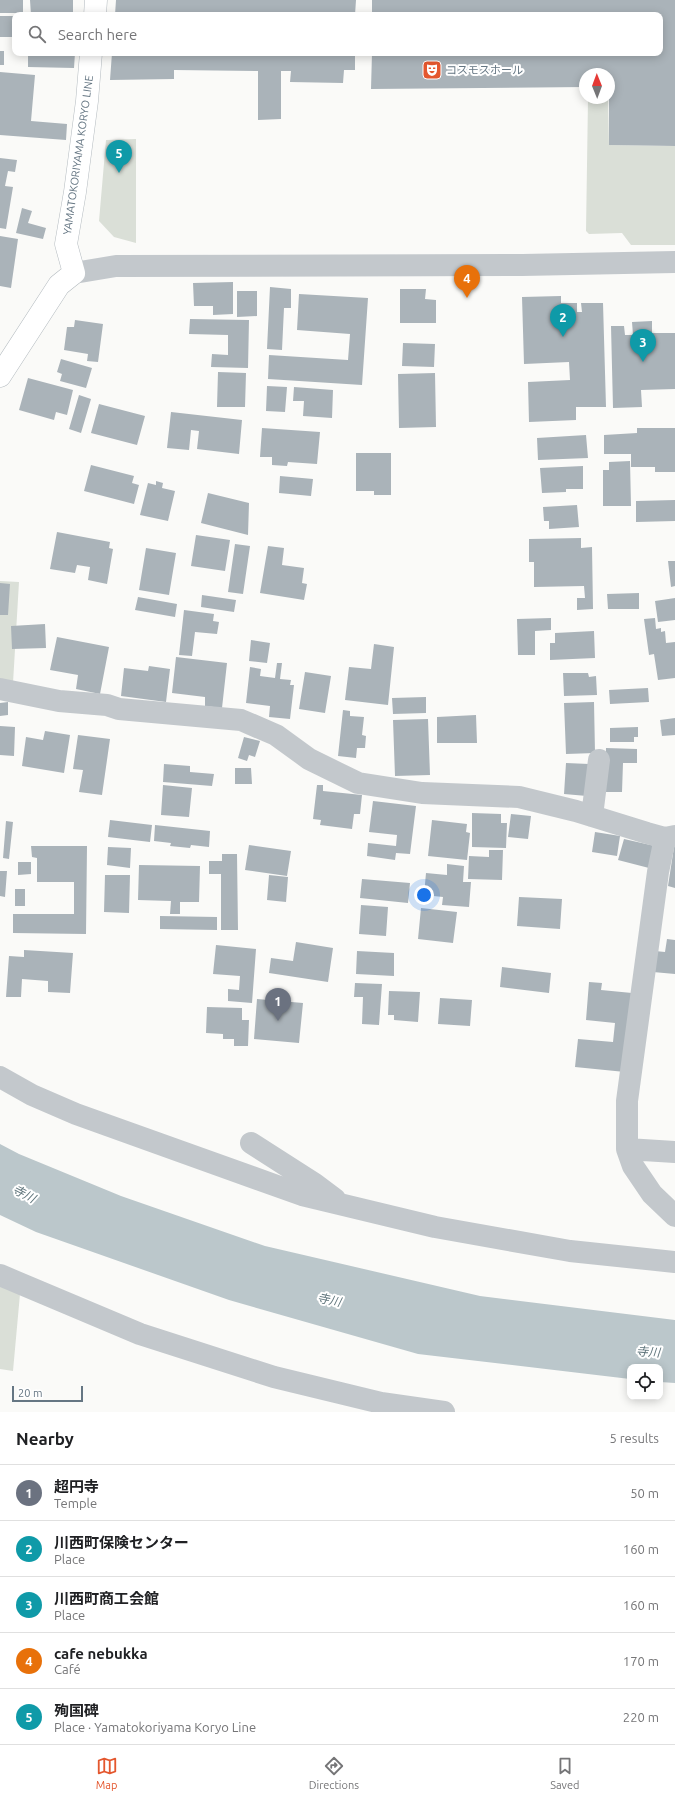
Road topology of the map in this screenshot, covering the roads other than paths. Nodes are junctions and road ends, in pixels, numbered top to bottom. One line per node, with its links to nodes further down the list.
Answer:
1 (96, 0): 2 (main road)
2 (95, 12)
3 (92, 56): 5 (main road, YAMATOKORIYAMA KORYO LINE)
4 (675, 262): 5 (street)
5 (74, 273): 6 (main road)
6 (0, 376)
7 (0, 689): 9 (street)
8 (599, 760): 9 (street)
9 (592, 816): 10 (street)
10 (670, 837): 13 (street)
11 (0, 1077): 15 (street)
12 (252, 1143): 15 (street)
13 (627, 1149): 14 (street); 16 (street)
14 (675, 1152)
15 (340, 1204): 17 (street)
16 (675, 1216)
17 (675, 1262)
18 (0, 1275): 19 (street)
19 (444, 1412)

